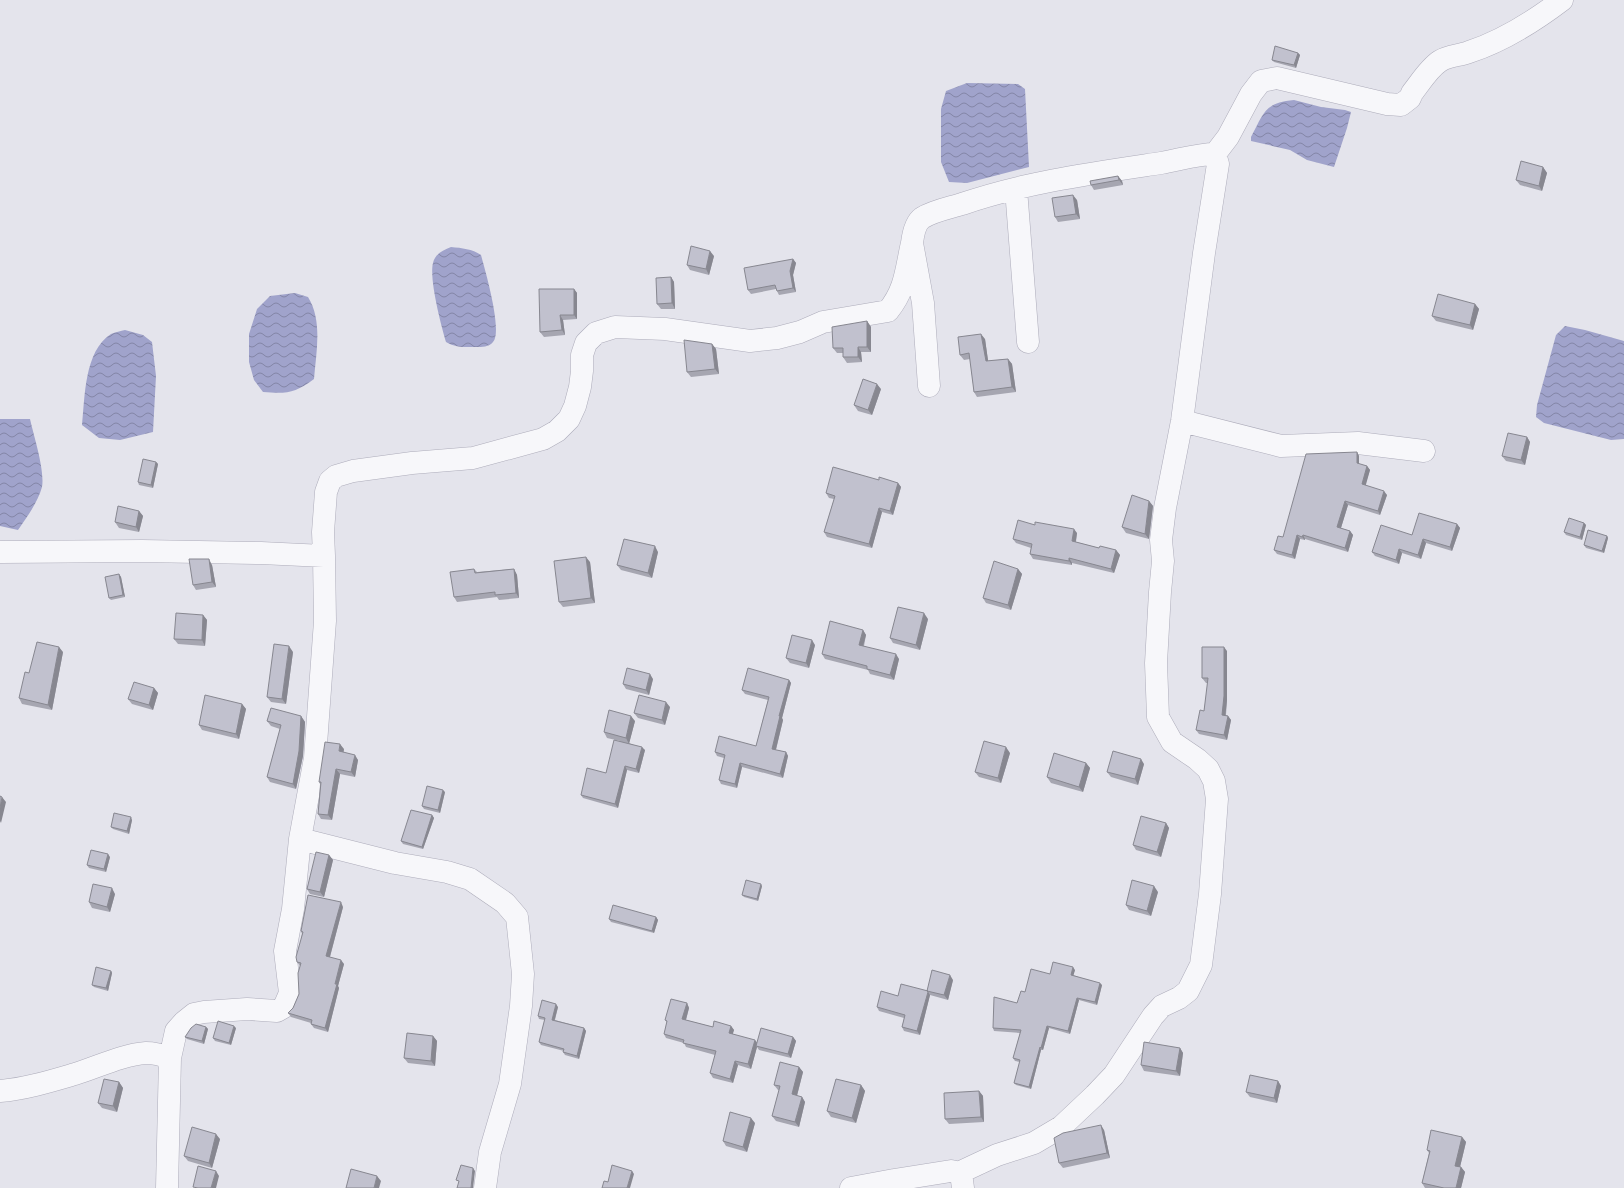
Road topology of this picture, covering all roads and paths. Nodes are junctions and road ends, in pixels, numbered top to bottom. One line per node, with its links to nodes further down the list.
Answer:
1 (1562, 0): 2 (street)
2 (1215, 154): 3 (street); 7 (street)
3 (1016, 189): 4 (street); 5 (street)
4 (912, 243): 6 (street); 10 (street)
5 (1028, 342)
6 (929, 386)
7 (1182, 420): 8 (street); 14 (street)
8 (1424, 451)
9 (0, 552): 10 (street)
10 (324, 556): 11 (street)
11 (300, 839): 12 (street); 16 (street)
12 (170, 1058): 13 (street); 15 (street)
13 (0, 1091)
14 (962, 1180): 17 (street)
15 (167, 1188)
16 (485, 1188)
17 (851, 1188)

